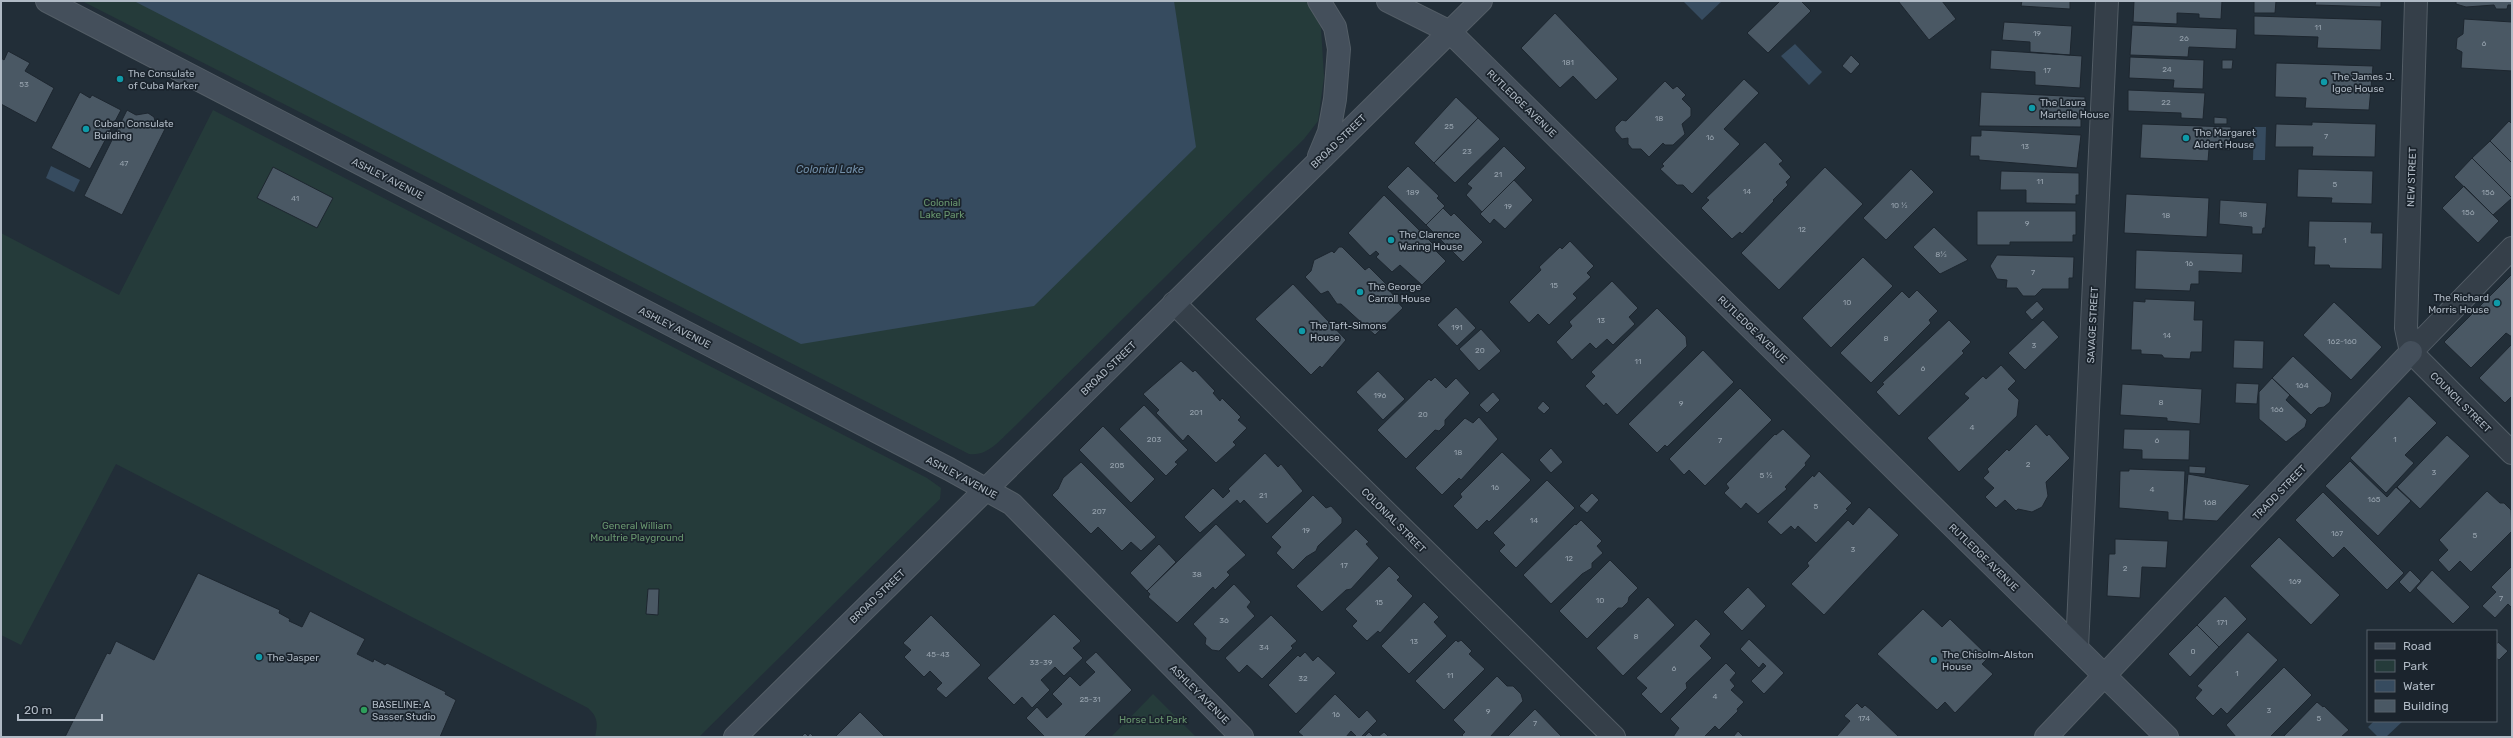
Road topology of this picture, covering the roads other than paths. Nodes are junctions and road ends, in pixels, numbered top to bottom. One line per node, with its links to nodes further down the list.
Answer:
1 (47, 1): 13 (street, ASHLEY AVENUE)
2 (1319, 1): 8 (street)
3 (1388, 1): 7 (street, RUTLEDGE AVENUE)
4 (1481, 1): 7 (street, BROAD STREET)
5 (2107, 1): 14 (street, SAVAGE STREET)
6 (2416, 1): 11 (street, NEW STREET)
7 (1450, 32): 8 (street, BROAD STREET); 14 (street, RUTLEDGE AVENUE)
8 (1317, 162): 10 (street, BROAD STREET)
9 (2512, 248): 11 (street, TRADD STREET)
10 (1174, 303): 13 (street, BROAD STREET); 18 (street, COLONIAL STREET)
11 (2411, 352): 12 (street, COUNCIL STREET); 15 (street, TRADD STREET)
12 (2512, 454)
13 (986, 488): 16 (street, BROAD STREET); 17 (street, ASHLEY AVENUE)
14 (2077, 648): 15 (street, RUTLEDGE AVENUE)
15 (2105, 676): 19 (street, TRADD STREET); 20 (street, RUTLEDGE AVENUE)
16 (735, 737)
17 (1242, 737)
18 (1614, 737)
19 (2046, 737)
20 (2167, 737)

